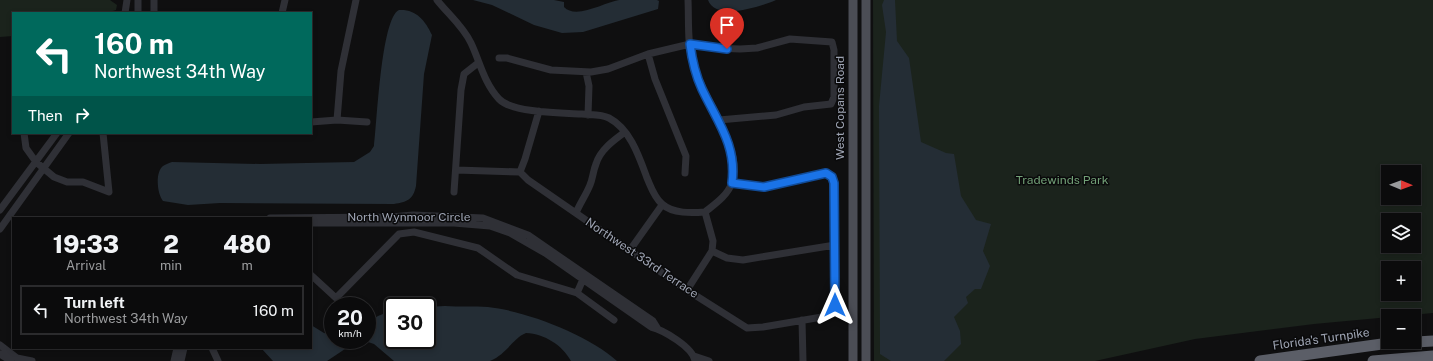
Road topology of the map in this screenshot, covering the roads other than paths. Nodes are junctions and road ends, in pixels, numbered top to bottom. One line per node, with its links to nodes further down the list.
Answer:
1 (127, 0): 10 (street)
2 (138, 0): 11 (street)
3 (154, 0): 12 (street)
4 (285, 0): 13 (street)
5 (356, 0): 21 (street)
6 (437, 0): 17 (street)
7 (688, 0): 14 (street)
8 (852, 0): 49 (main road, West Copans Road)
9 (866, 0): 50 (main road)
10 (125, 12)
11 (138, 12)
12 (154, 12)
13 (282, 12)
14 (690, 44): 15 (street); 22 (street); 22 (street)
15 (648, 54): 18 (street); 34 (street)
16 (499, 58): 18 (street)
17 (478, 63): 19 (street); 32 (street)
18 (586, 72): 20 (street)
19 (539, 111): 20 (street); 33 (street)
20 (588, 115): 25 (street)
21 (337, 120): 23 (street); 24 (street)
22 (719, 120): 35 (street)
23 (312, 122)
24 (367, 122)
25 (625, 132): 37 (street); 40 (street)
26 (24, 134): 30 (street)
27 (56, 134): 30 (street)
28 (68, 134): 31 (street)
29 (103, 134): 31 (street)
30 (36, 162): 31 (street); 38 (street)
31 (43, 168): 44 (street)
32 (456, 170): 33 (street); 36 (street)
33 (520, 172): 40 (street, Northwest 33rd Terrace)
34 (685, 173)
35 (732, 183): 39 (street); 46 (street)
36 (454, 192)
37 (662, 205): 39 (street); 47 (street)
38 (0, 210)
39 (705, 212): 48 (street)
40 (576, 213): 47 (street, Northwest 33rd Terrace)
41 (312, 218): 42 (street, North Wynmoor Circle)
42 (413, 219): 43 (street, North Wynmoor Circle); 45 (street); 52 (street, North Wynmoor Circle)
43 (312, 224)
44 (0, 229)
45 (414, 232): 51 (street); 54 (street)
46 (835, 245): 48 (street); 56 (street, Northwest 33rd Terrace)
47 (630, 250): 53 (street, Northwest 33rd Terrace)
48 (712, 251): 53 (street)
49 (852, 261): 50 (main road); 72 (main road, West Copans Road)
50 (866, 262): 73 (main road)
51 (312, 276)
52 (584, 277): 54 (street); 64 (street, North Wynmoor Circle)
53 (687, 290): 56 (street, Northwest 33rd Terrace)
54 (577, 293): 55 (street)
55 (614, 320)
56 (802, 320): 71 (street)
57 (1433, 341): 74 (highway, Florida's Turnpike)
58 (0, 345): 66 (street)
59 (177, 349): 67 (street)
60 (184, 349): 68 (street)
61 (212, 349): 69 (street)
62 (0, 354): 65 (street)
63 (1433, 356): 75 (highway)
64 (695, 359): 70 (street)
65 (12, 361)
66 (32, 361)
67 (174, 361)
68 (181, 361)
69 (218, 361)
70 (709, 361)
71 (803, 361)
72 (852, 361)
73 (866, 361)
74 (1260, 361)
75 (1373, 361)

